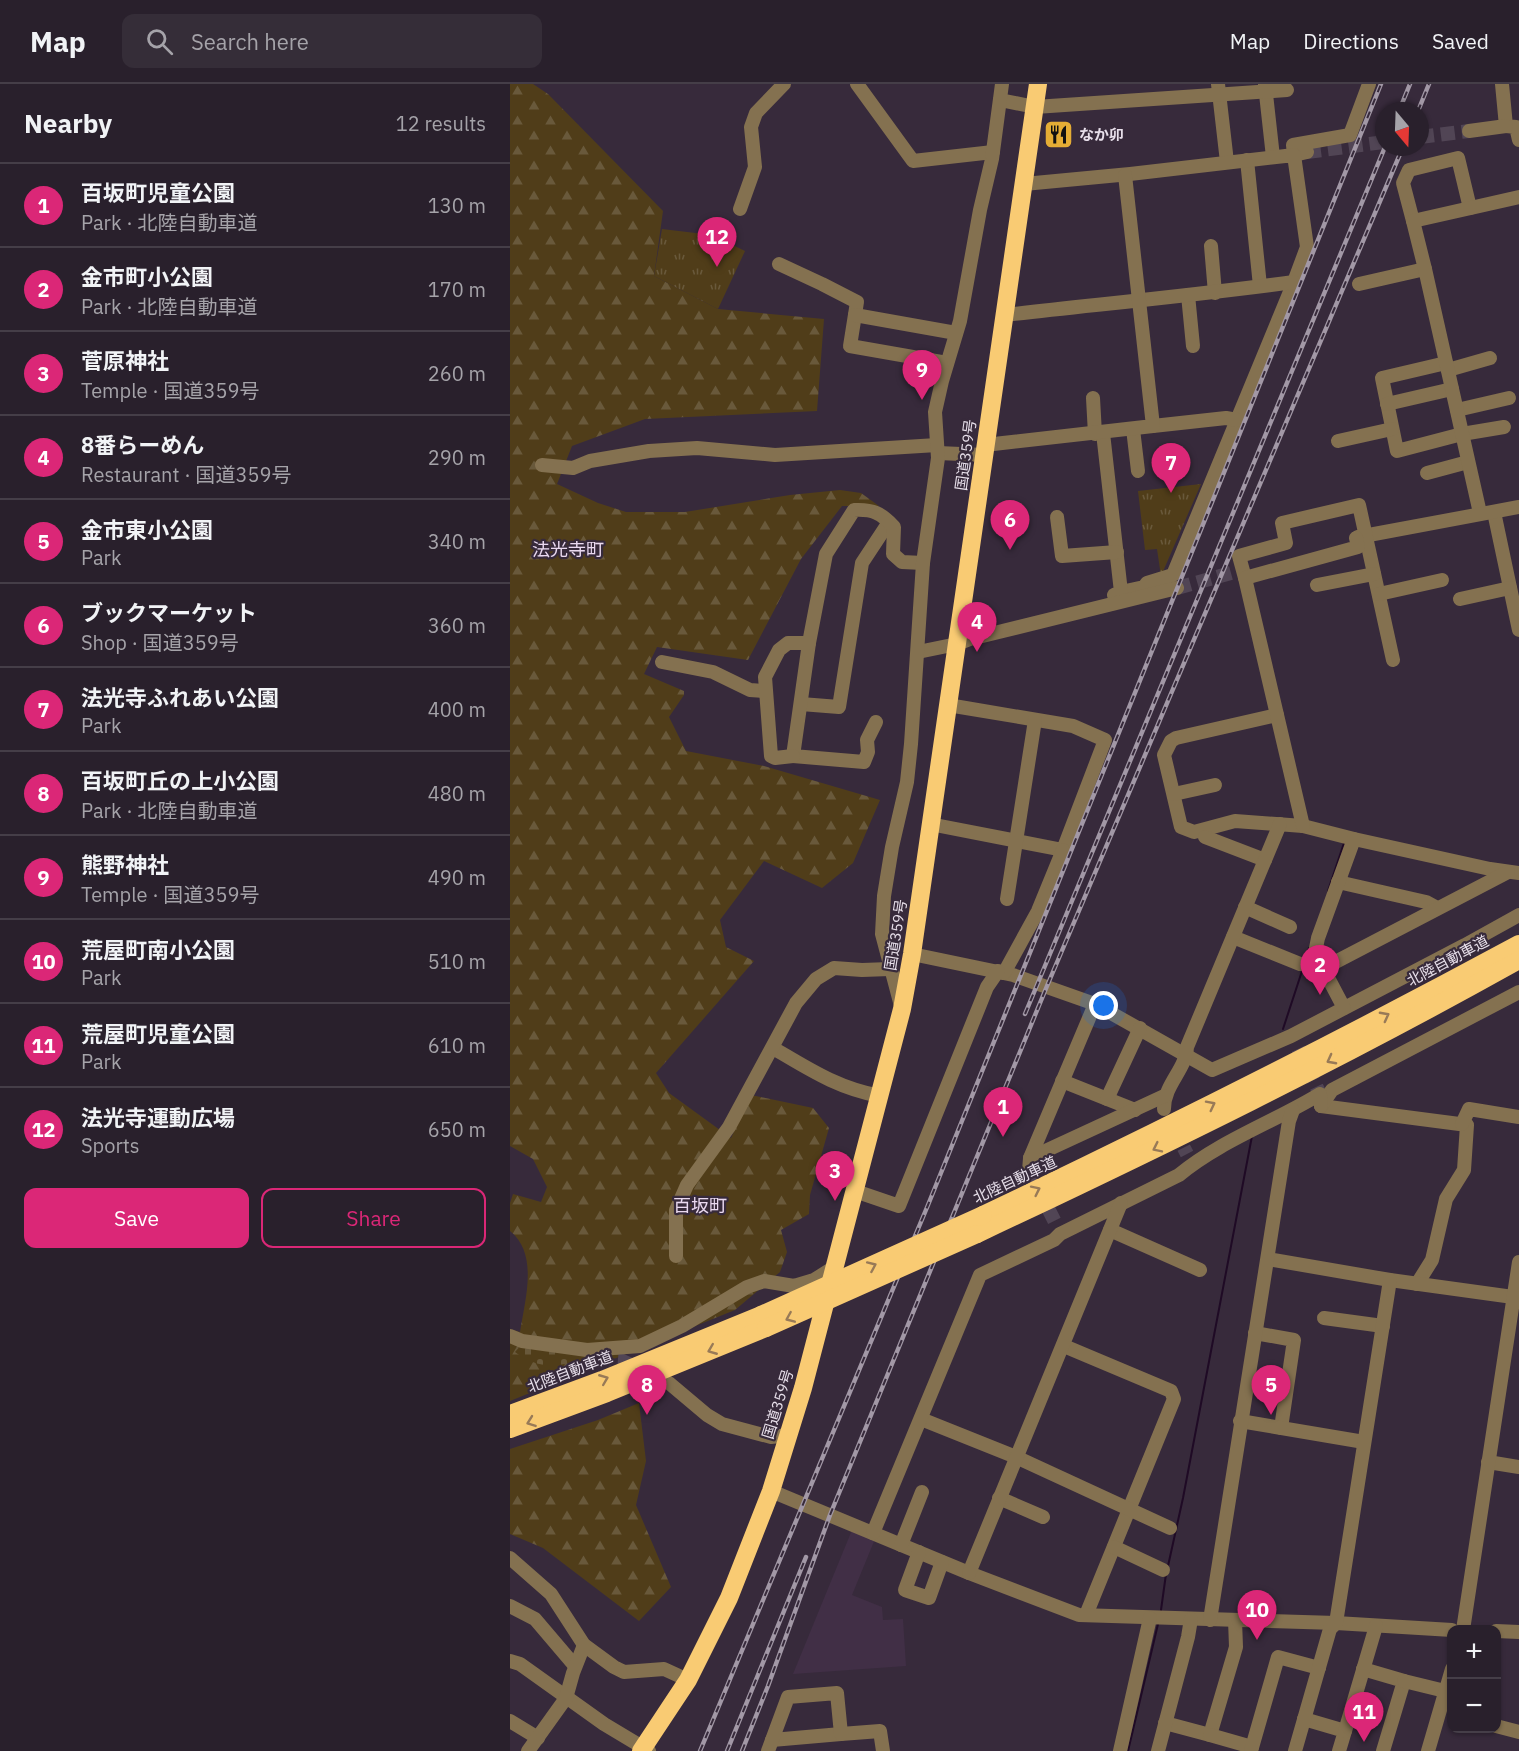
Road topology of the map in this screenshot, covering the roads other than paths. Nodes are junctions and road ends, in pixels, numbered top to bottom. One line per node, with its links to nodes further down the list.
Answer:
1 (784, 84): 23 (street)
2 (857, 84): 14 (street)
3 (1002, 84): 10 (street)
4 (1038, 84): 11 (highway, 国道359号)
5 (1369, 84): 15 (street)
6 (1502, 84): 12 (street)
7 (1265, 88): 8 (street); 9 (street); 16 (street)
8 (1219, 89): 11 (street); 18 (street)
9 (1287, 90)
10 (1000, 100): 11 (street); 14 (street)
11 (1035, 107): 20 (highway, 国道359号)
12 (1515, 130): 13 (street)
13 (1469, 131)
14 (993, 152): 36 (street)
15 (1301, 153): 16 (street); 28 (street)
16 (1274, 157): 17 (street)
17 (1247, 160): 18 (street); 30 (street)
18 (1227, 162): 19 (street)
19 (1125, 175): 20 (street); 33 (street)
20 (1024, 184): 35 (highway, 国道359号)
21 (1519, 197): 22 (street)
22 (1470, 208): 24 (street); 24 (street)
23 (740, 209)
24 (1413, 220): 27 (street)
25 (1211, 246): 31 (street)
26 (779, 264): 34 (street)
27 (1425, 269): 29 (street); 40 (street)
28 (1294, 282): 30 (street); 46 (street)
29 (1359, 284)
30 (1260, 286): 31 (street)
31 (1215, 293): 32 (street)
32 (1188, 295): 33 (street); 37 (street)
33 (1138, 299): 35 (street); 47 (street)
34 (855, 315): 36 (street); 39 (street)
35 (1005, 315): 55 (highway, 国道359号)
36 (956, 333): 39 (street)
37 (1193, 346)
38 (1490, 358): 40 (street)
39 (947, 363): 54 (street)
40 (1447, 366): 41 (street); 44 (street)
41 (1452, 389): 44 (street); 45 (street)
42 (1093, 398): 51 (street)
43 (1515, 399): 45 (street)
44 (1387, 404): 50 (street)
45 (1457, 410): 52 (street)
46 (1237, 420): 47 (street); 74 (street)
47 (1153, 426): 49 (street)
48 (1504, 427): 52 (street)
49 (1133, 429): 51 (street); 58 (street)
50 (1392, 429): 52 (street); 53 (street)
51 (1099, 433): 55 (street); 66 (street)
52 (1462, 434): 56 (street)
53 (1338, 441)
54 (937, 449): 55 (street); 57 (street); 67 (street)
55 (985, 450): 80 (highway, 国道359号)
56 (1468, 462): 59 (street); 62 (street)
57 (542, 465)
58 (1138, 471)
59 (1427, 473)
60 (1519, 507): 61 (street)
61 (1494, 512): 62 (street); 73 (street)
62 (1480, 513): 65 (street)
63 (1057, 517): 66 (street)
64 (889, 522): 67 (street); 79 (street); 85 (street)
65 (1361, 537): 68 (street); 68 (street); 69 (street)
66 (1117, 552): 74 (street)
67 (923, 562): 81 (street)
68 (1247, 573): 87 (street)
69 (1374, 574): 71 (street); 75 (street)
70 (1442, 580): 75 (street)
71 (1317, 585)
72 (1178, 588): 77 (street)
73 (1510, 588): 76 (street); 78 (street)
74 (1122, 592): 77 (street)
75 (1379, 594): 82 (street)
76 (1460, 599)
77 (1055, 619): 80 (street)
78 (1519, 630)
79 (809, 643): 84 (street); 85 (street)
80 (957, 644): 81 (street); 86 (highway, 国道359号)
81 (918, 652): 113 (street)
82 (1393, 660)
83 (662, 662): 84 (street)
84 (765, 691): 90 (street)
85 (801, 704): 90 (street)
86 (948, 705): 88 (street); 93 (highway, 国道359号)
87 (1277, 715): 92 (street); 95 (street)
88 (1035, 720): 98 (street); 99 (street)
89 (876, 722): 90 (street)
90 (793, 756)
91 (1215, 784): 92 (street)
92 (1174, 794): 94 (street)
93 (930, 824): 98 (street); 110 (highway, 国道359号)
94 (1280, 824): 95 (street); 100 (street)
95 (1303, 826): 97 (street)
96 (1205, 837): 100 (street)
97 (1354, 839): 101 (street); 102 (street)
98 (1017, 842): 99 (street); 103 (street)
99 (1063, 850): 115 (street)
100 (1265, 860): 104 (street)
101 (1514, 872): 105 (street)
102 (1338, 882): 105 (street); 114 (street)
103 (1007, 899)
104 (1245, 908): 107 (street); 108 (street)
105 (1437, 908): 114 (street)
106 (1519, 915): 119 (street)
107 (1290, 927)
108 (1233, 937): 112 (street); 122 (street)
109 (1519, 944): 143 (highway, 北陸自動車道, one-way to 109, bridge)
110 (912, 954): 115 (street); 118 (highway, 国道359号)
111 (1519, 962): 143 (highway, 北陸自動車道, one-way to 143, bridge)
112 (1300, 964)
113 (890, 969): 118 (street); 121 (street)
114 (1322, 969): 119 (street)
115 (1001, 972): 117 (street); 131 (street)
116 (1519, 992): 126 (street)
117 (1095, 1004): 120 (street); 123 (street)
118 (902, 1008): 124 (highway, 国道359号)
119 (1344, 1008): 122 (street)
120 (1140, 1028): 122 (street); 125 (street)
121 (772, 1048): 124 (street); 134 (street)
122 (1187, 1055): 127 (street)
123 (1062, 1081): 125 (street); 127 (street)
124 (880, 1096): 131 (highway, 国道359号)
125 (1107, 1099): 127 (street)
126 (1321, 1107): 128 (street); 130 (street)
127 (1135, 1110)
128 (1293, 1110): 132 (street); 135 (street)
129 (1519, 1117): 130 (street)
130 (1462, 1124): 140 (street)
131 (855, 1191): 137 (highway, 国道359号)
132 (1121, 1203): 133 (street); 150 (street)
133 (1110, 1230): 138 (street); 147 (street)
134 (676, 1256)
135 (1268, 1259): 139 (street); 145 (street)
136 (1519, 1262): 141 (street)
137 (833, 1268): 146 (street); 154 (highway, 国道359号)
138 (1200, 1269)
139 (1390, 1280): 140 (street); 144 (street)
140 (1417, 1284): 141 (street)
141 (1516, 1294): 157 (street)
142 (1324, 1317): 144 (street)
143 (764, 1322): 149 (highway, 北陸自動車道, one-way to 143); 153 (highway, 北陸自動車道, one-way to 153)
144 (1383, 1326): 155 (street)
145 (1255, 1333): 151 (street); 152 (street)
146 (510, 1336)
147 (1064, 1346): 156 (street); 162 (street)
148 (669, 1383): 154 (street)
149 (510, 1414)
150 (921, 1419): 156 (street); 165 (street)
151 (1240, 1421): 152 (street); 177 (street)
152 (1281, 1428): 155 (street)
153 (510, 1429)
154 (788, 1436): 159 (highway, 国道359号)
155 (1364, 1442): 179 (street)
156 (1016, 1457): 161 (street); 162 (street)
157 (1488, 1462): 158 (street); 180 (street)
158 (1519, 1467)
159 (771, 1491): 165 (street); 191 (highway, 国道359号)
160 (922, 1492): 166 (street)
161 (999, 1498): 163 (street); 172 (street)
162 (1129, 1509): 164 (street); 167 (street)
163 (1044, 1517)
164 (1170, 1528)
165 (873, 1533): 166 (street)
166 (901, 1545): 168 (street)
167 (1113, 1547): 171 (street); 174 (street)
168 (919, 1552): 170 (street); 170 (street)
169 (510, 1558): 185 (street)
170 (942, 1562): 172 (street)
171 (1164, 1570)
172 (969, 1573): 174 (street)
173 (510, 1606): 187 (street)
174 (1086, 1615): 175 (street)
175 (1150, 1618): 176 (street); 210 (street)
176 (1191, 1619): 177 (street); 198 (street)
177 (1210, 1620): 178 (street)
178 (1235, 1620): 179 (street); 203 (street)
179 (1336, 1623): 181 (street); 188 (street)
180 (1464, 1625)
181 (1376, 1626): 182 (street); 189 (street)
182 (1447, 1630)
183 (1501, 1631): 184 (street)
184 (1519, 1632)
185 (584, 1645): 187 (street); 191 (street)
186 (510, 1660): 194 (street)
187 (576, 1666): 194 (street)
188 (1319, 1668): 196 (street); 207 (street)
189 (1363, 1669): 192 (street); 200 (street)
190 (1449, 1679): 193 (street)
191 (688, 1680): 206 (highway, 国道359号)
192 (1404, 1681): 193 (street); 214 (street)
193 (1445, 1691): 195 (street)
194 (566, 1698): 204 (street); 206 (street)
195 (1446, 1712): 215 (street)
196 (1304, 1719): 200 (street); 212 (street)
197 (510, 1720): 204 (street)
198 (1166, 1723): 203 (street); 211 (street)
199 (1501, 1727): 201 (street)
200 (1345, 1731): 213 (street)
201 (1519, 1732)
202 (841, 1734): 205 (street); 205 (street); 209 (street)
203 (1210, 1735): 207 (street)
204 (538, 1738): 208 (street)
205 (770, 1745)
206 (645, 1749)
207 (1251, 1749)
208 (528, 1751)
209 (883, 1751)
210 (1120, 1751)
211 (1158, 1751)
212 (1294, 1751)
213 (1339, 1751)
214 (1383, 1751)
215 (1428, 1751)

